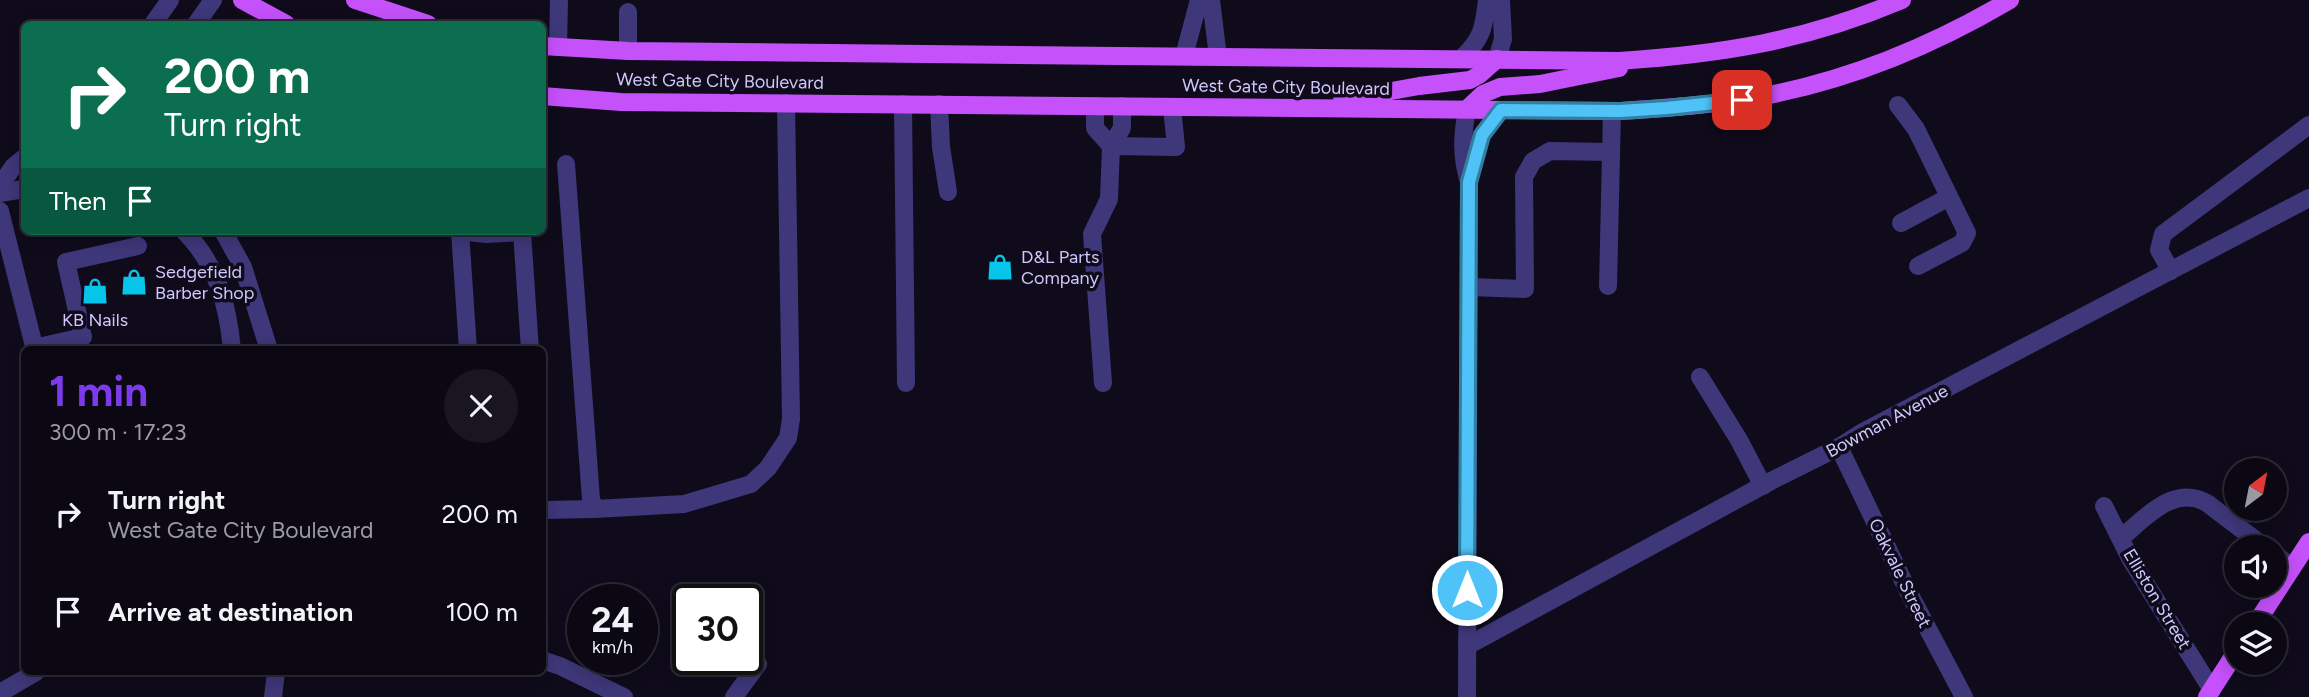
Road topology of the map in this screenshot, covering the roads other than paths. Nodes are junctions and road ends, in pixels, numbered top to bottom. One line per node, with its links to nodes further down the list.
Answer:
1 (170, 0): 13 (street)
2 (213, 0): 14 (street)
3 (242, 0): 15 (main road)
4 (355, 0): 16 (main road)
5 (559, 0): 17 (street)
6 (1199, 0): 19 (street)
7 (1211, 0): 20 (street)
8 (1487, 0): 22 (street)
9 (1501, 0): 23 (street)
10 (1902, 0): 21 (main road, West Gate City Boulevard)
11 (2010, 0): 35 (main road, West Gate City Boulevard)
12 (628, 12): 18 (street)
13 (155, 21)
14 (198, 21)
15 (280, 21)
16 (419, 21)
17 (550, 46): 18 (main road, West Gate City Boulevard)
18 (628, 51): 19 (main road, West Gate City Boulevard)
19 (1184, 56): 20 (main road, West Gate City Boulevard)
20 (1218, 57): 22 (main road, West Gate City Boulevard)
21 (1663, 58): 23 (main road, West Gate City Boulevard); 33 (main road)
22 (1461, 59): 23 (main road, West Gate City Boulevard)
23 (1497, 59): 32 (main road)
24 (546, 96): 25 (main road, West Gate City Boulevard)
25 (786, 103): 26 (main road, West Gate City Boulevard); 71 (street)
26 (903, 104): 27 (main road, West Gate City Boulevard); 66 (street)
27 (939, 104): 29 (main road, West Gate City Boulevard); 44 (street)
28 (1898, 105): 46 (street)
29 (1095, 106): 30 (main road, West Gate City Boulevard); 37 (street)
30 (1122, 106): 31 (main road, West Gate City Boulevard); 37 (street)
31 (1172, 107): 32 (main road, West Gate City Boulevard); 37 (street)
32 (1301, 108): 33 (main road, West Gate City Boulevard)
33 (1467, 109): 34 (main road, West Gate City Boulevard); 41 (street)
34 (1501, 110): 35 (main road, West Gate City Boulevard); 41 (street)
35 (1612, 111): 38 (street)
36 (2309, 125): 56 (street)
37 (1111, 146): 67 (street)
38 (1611, 152): 57 (street); 58 (street)
39 (21, 160): 42 (street)
40 (566, 164): 71 (street)
41 (1469, 182): 58 (street)
42 (0, 186)
43 (21, 190): 45 (street)
44 (948, 192)
45 (0, 193)
46 (1950, 197): 49 (street); 55 (street)
47 (2309, 198): 56 (street, Bowman Avenue)
48 (0, 211): 59 (street)
49 (1901, 223)
50 (188, 235): 61 (street)
51 (225, 235): 62 (street)
52 (460, 235): 63 (street)
53 (523, 235): 64 (street)
54 (138, 246): 60 (street)
55 (1918, 266)
56 (2171, 271): 68 (street, Bowman Avenue)
57 (1608, 286)
58 (1469, 287): 79 (street)
59 (33, 346)
60 (46, 346)
61 (231, 346)
62 (268, 346)
63 (468, 346)
64 (530, 346)
65 (1700, 377): 69 (street)
66 (906, 383)
67 (1103, 383)
68 (1839, 447): 69 (street, Bowman Avenue); 91 (street, Oakvale Street)
69 (1763, 486): 79 (street, Bowman Avenue)
70 (2104, 506): 74 (street, Elliston Street)
71 (595, 509): 72 (street)
72 (546, 510)
73 (2249, 535): 74 (street)
74 (2121, 537): 86 (street, Elliston Street)
75 (2309, 542): 77 (main road)
76 (2287, 564): 77 (street)
77 (2292, 568): 78 (main road)
78 (2263, 612)
79 (1467, 646): 90 (street)
80 (546, 662): 88 (street)
81 (2224, 671): 86 (main road)
82 (31, 675): 85 (street)
83 (276, 675): 87 (street)
84 (750, 675): 89 (street)
85 (0, 693)
86 (2210, 694)
87 (273, 697)
88 (624, 697)
89 (734, 697)
90 (1467, 697)
91 (1964, 697)

